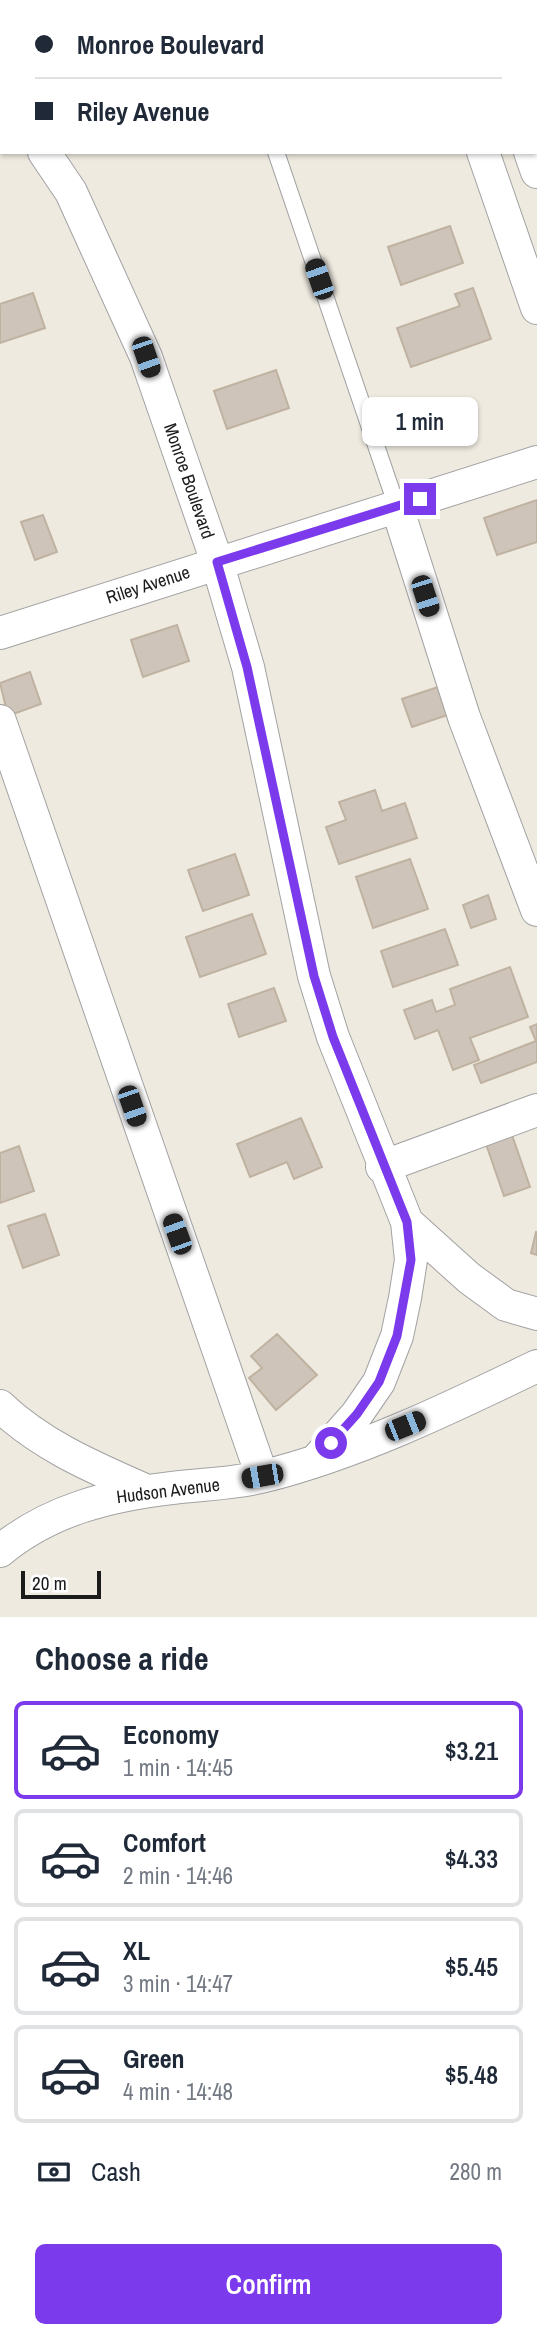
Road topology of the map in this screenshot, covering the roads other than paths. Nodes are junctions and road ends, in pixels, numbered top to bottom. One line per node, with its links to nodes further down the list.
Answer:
1 (45, 154): 7 (street, Monroe Boulevard)
2 (73, 154): 7 (street, Monroe Boulevard)
3 (277, 154): 10 (lane)
4 (483, 154): 8 (street)
5 (531, 154): 6 (street)
6 (537, 172)
7 (71, 192): 11 (street, Monroe Boulevard)
8 (537, 308)
9 (537, 462): 10 (street, Riley Avenue)
10 (397, 507): 11 (street, Riley Avenue); 14 (street)
11 (217, 562): 12 (street, Riley Avenue); 16 (street, Monroe Boulevard)
12 (0, 633)
13 (0, 721): 22 (street)
14 (537, 910)
15 (537, 1110): 16 (street)
16 (382, 1167): 17 (street, Monroe Boulevard)
17 (407, 1222): 18 (street, Monroe Boulevard); 21 (street, Monroe Boulevard)
18 (537, 1314)
19 (537, 1366): 21 (street, Hudson Avenue)
20 (0, 1406): 23 (street)
21 (318, 1458): 22 (street, Hudson Avenue)
22 (262, 1476): 23 (street, Hudson Avenue)
23 (147, 1491): 24 (street, Hudson Avenue)
24 (0, 1550)

